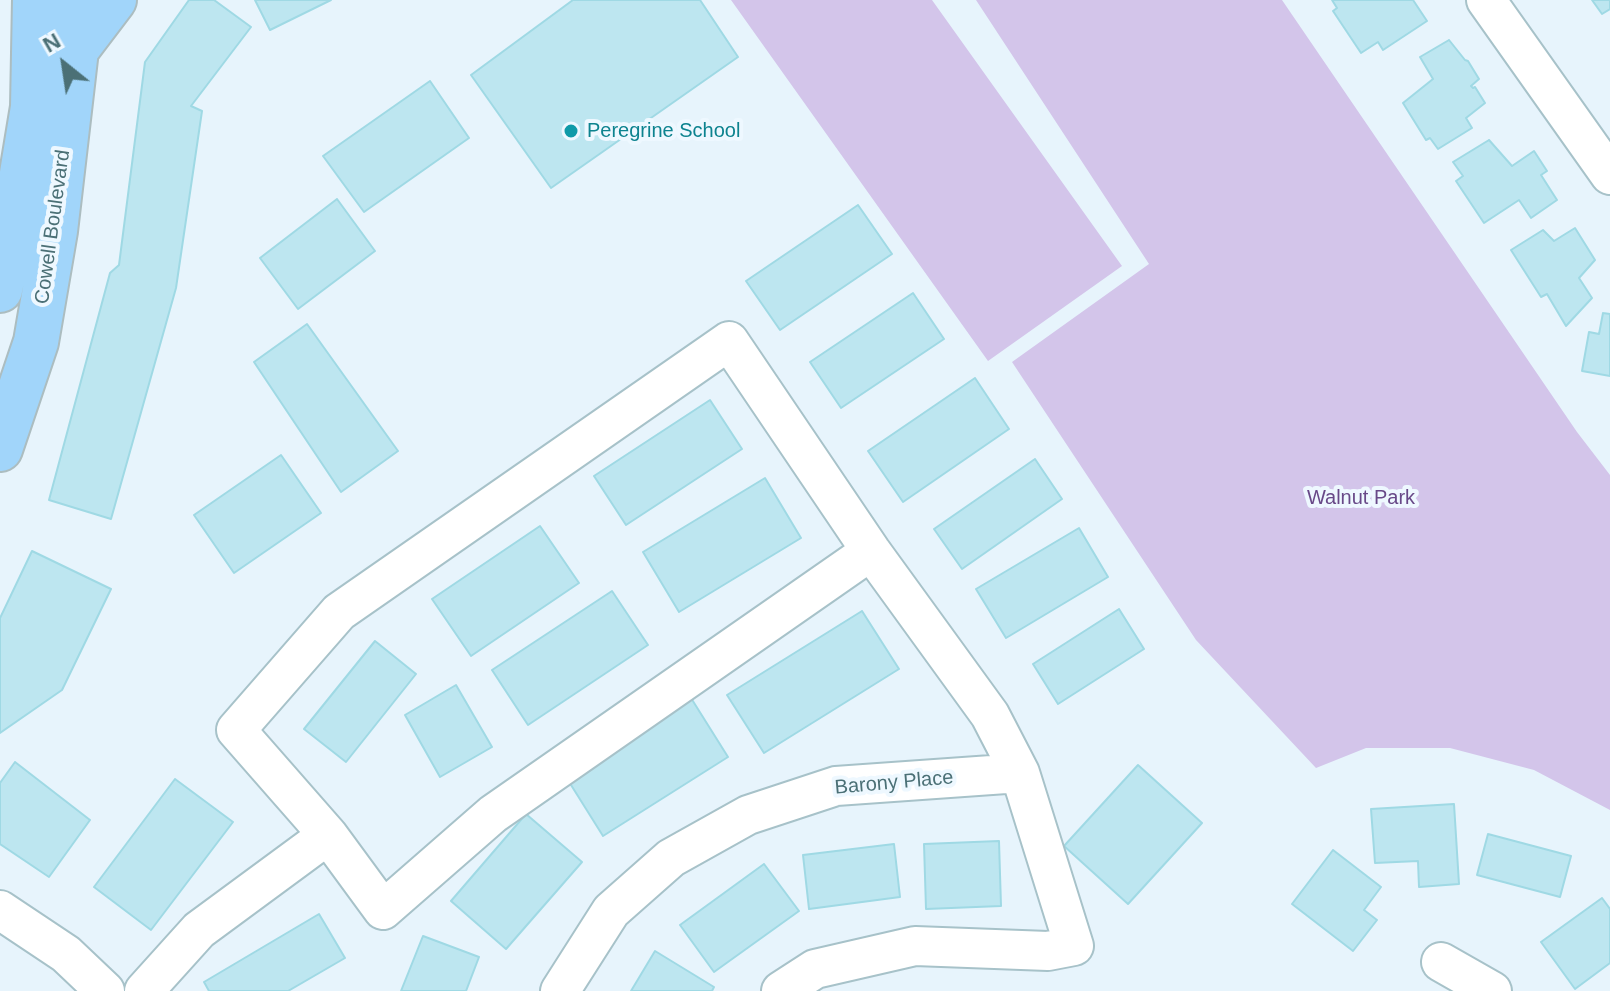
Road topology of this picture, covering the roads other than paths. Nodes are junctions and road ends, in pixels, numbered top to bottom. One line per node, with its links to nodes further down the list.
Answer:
1 (35, 0): 7 (main road, Cowell Boulevard)
2 (76, 0): 6 (main road, Cowell Boulevard)
3 (114, 0): 6 (main road)
4 (1486, 0): 8 (street)
5 (0, 19): 7 (main road)
6 (76, 50): 10 (main road, Cowell Boulevard)
7 (33, 107): 9 (main road, Cowell Boulevard)
8 (1610, 175)
9 (0, 290)
10 (0, 449)
11 (871, 551): 12 (street); 13 (street); 13 (street)
12 (1020, 773): 18 (street, Barony Place); 19 (street)
13 (328, 835): 17 (street)
14 (0, 910): 16 (street)
15 (1441, 962): 20 (street)
16 (105, 991)
17 (144, 991)
18 (560, 991)
19 (781, 991)
20 (1492, 991)

